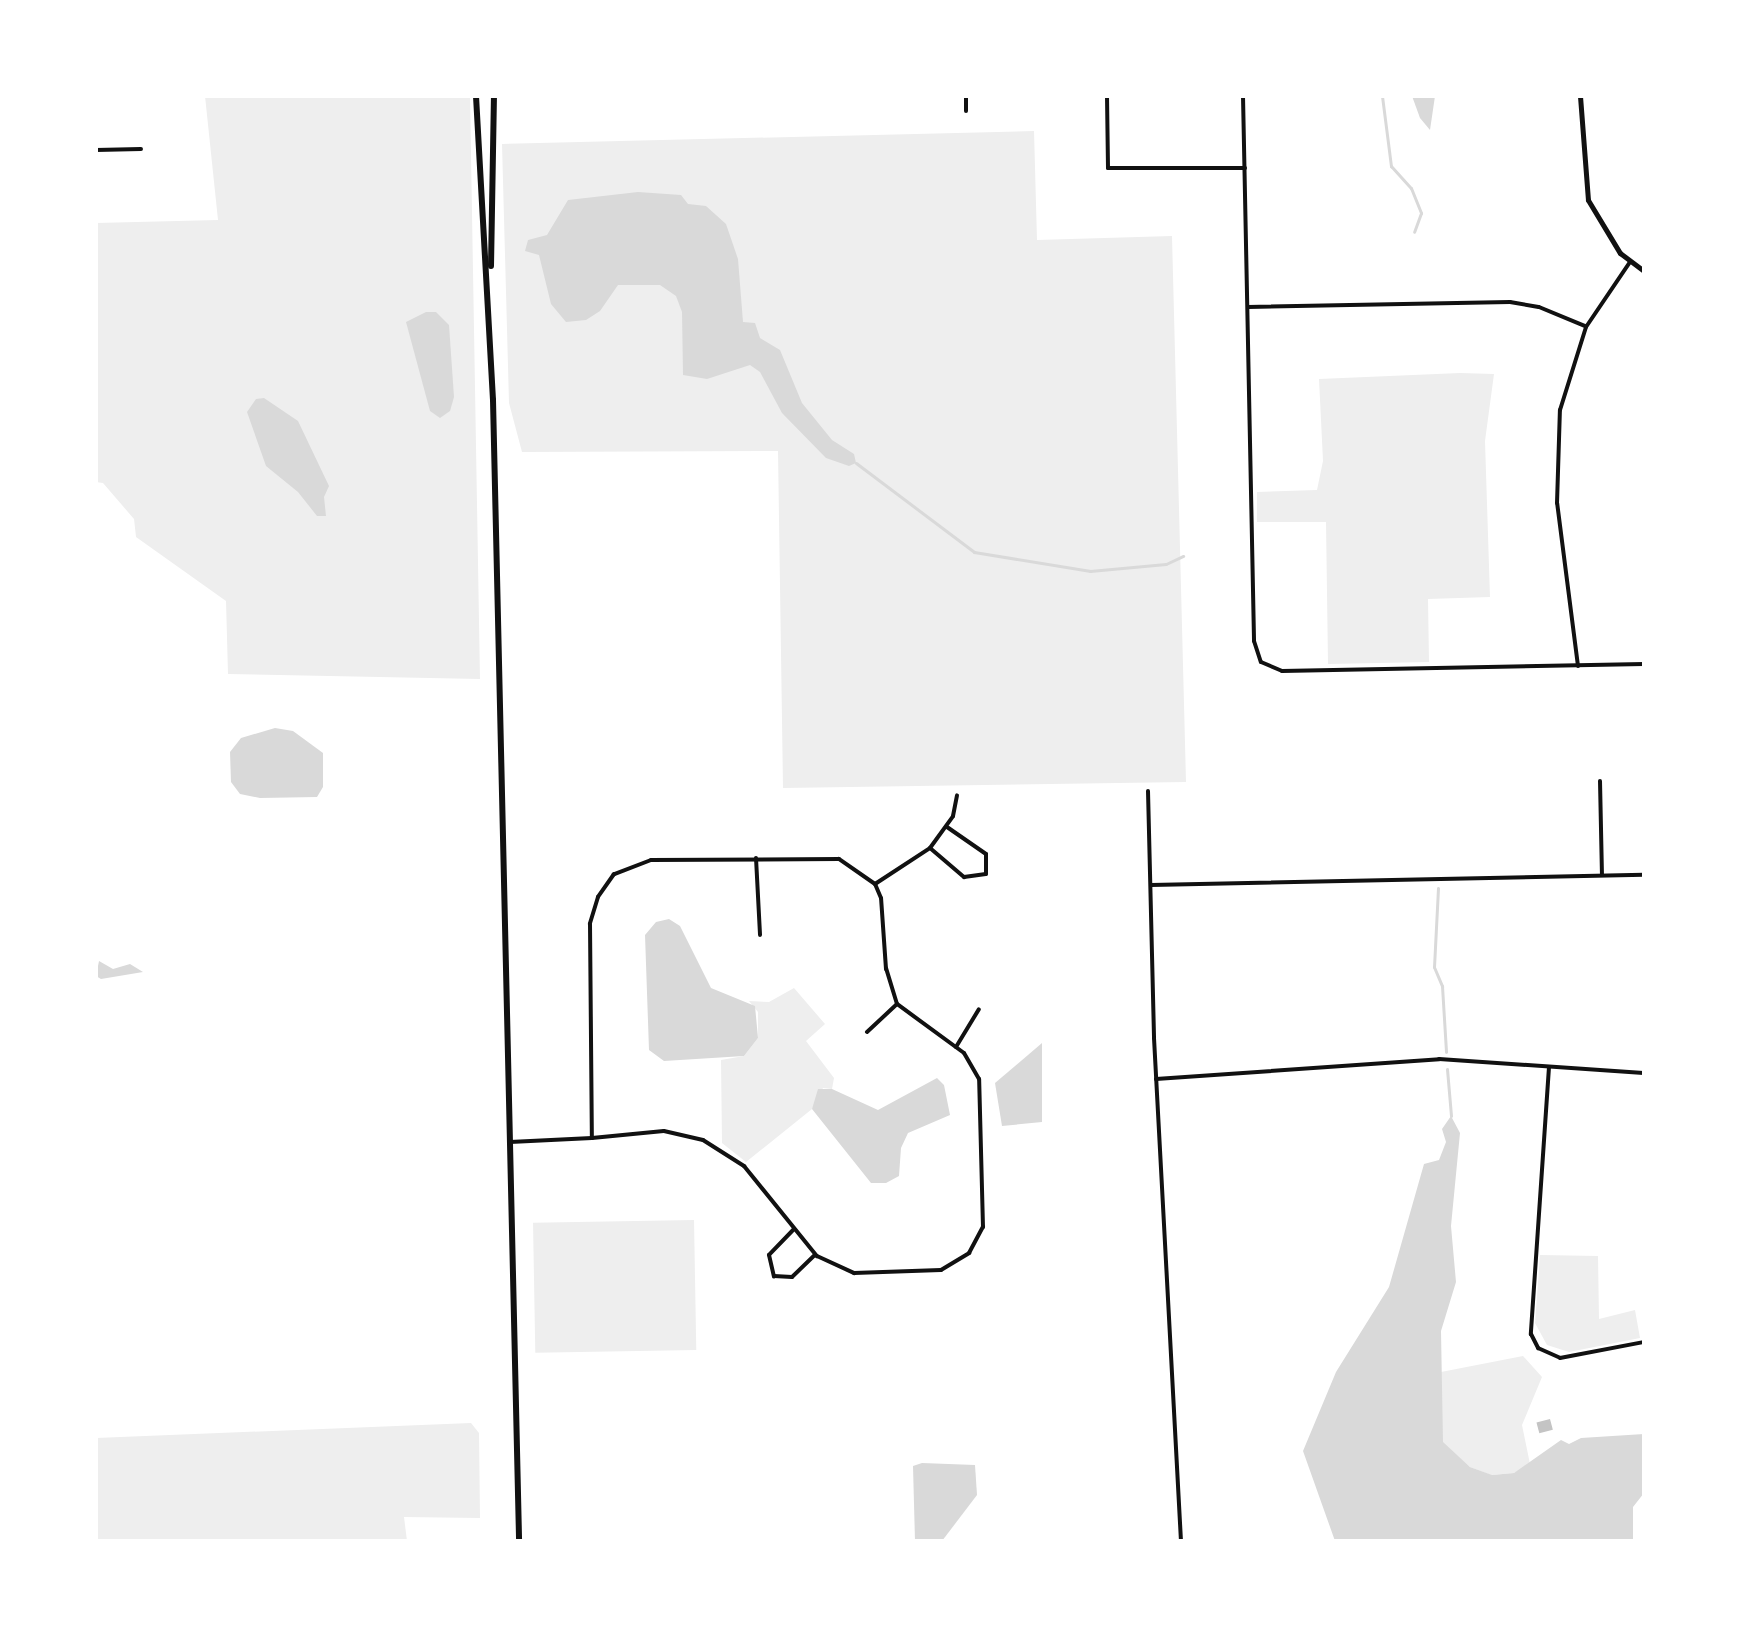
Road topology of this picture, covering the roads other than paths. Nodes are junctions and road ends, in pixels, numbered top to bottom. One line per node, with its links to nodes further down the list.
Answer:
1 (476, 96): 13 (main road)
2 (494, 96): 13 (main road)
3 (966, 96): 7 (street)
4 (1107, 96): 10 (street)
5 (1243, 96): 10 (street)
6 (1580, 96): 11 (street)
7 (966, 111)
8 (141, 149): 9 (street)
9 (96, 150)
10 (1245, 168): 14 (street)
11 (1630, 262): 12 (street); 15 (street)
12 (1644, 271)
13 (490, 281): 37 (main road)
14 (1248, 307): 15 (street); 17 (street)
15 (1586, 327): 17 (street)
16 (1644, 664): 17 (street)
17 (1578, 666)
18 (1600, 781): 25 (street)
19 (1148, 791): 27 (street)
20 (957, 795): 21 (street)
21 (947, 827): 22 (street); 22 (street)
22 (930, 848): 26 (street)
23 (756, 858): 26 (street); 28 (street); 36 (street)
24 (1644, 875): 25 (street)
25 (1602, 876): 27 (street)
26 (875, 884): 29 (street)
27 (1150, 885): 35 (street)
28 (760, 935)
29 (897, 1004): 31 (street); 32 (street)
30 (979, 1009): 32 (street)
31 (867, 1032)
32 (956, 1047): 39 (street)
33 (1549, 1066): 34 (street); 35 (street); 40 (street)
34 (1644, 1073)
35 (1156, 1079): 42 (street)
36 (592, 1138): 37 (street); 38 (street)
37 (510, 1142): 41 (main road)
38 (794, 1229): 39 (street); 39 (street)
39 (815, 1254)
40 (1644, 1342)
41 (519, 1541)
42 (1181, 1541)

